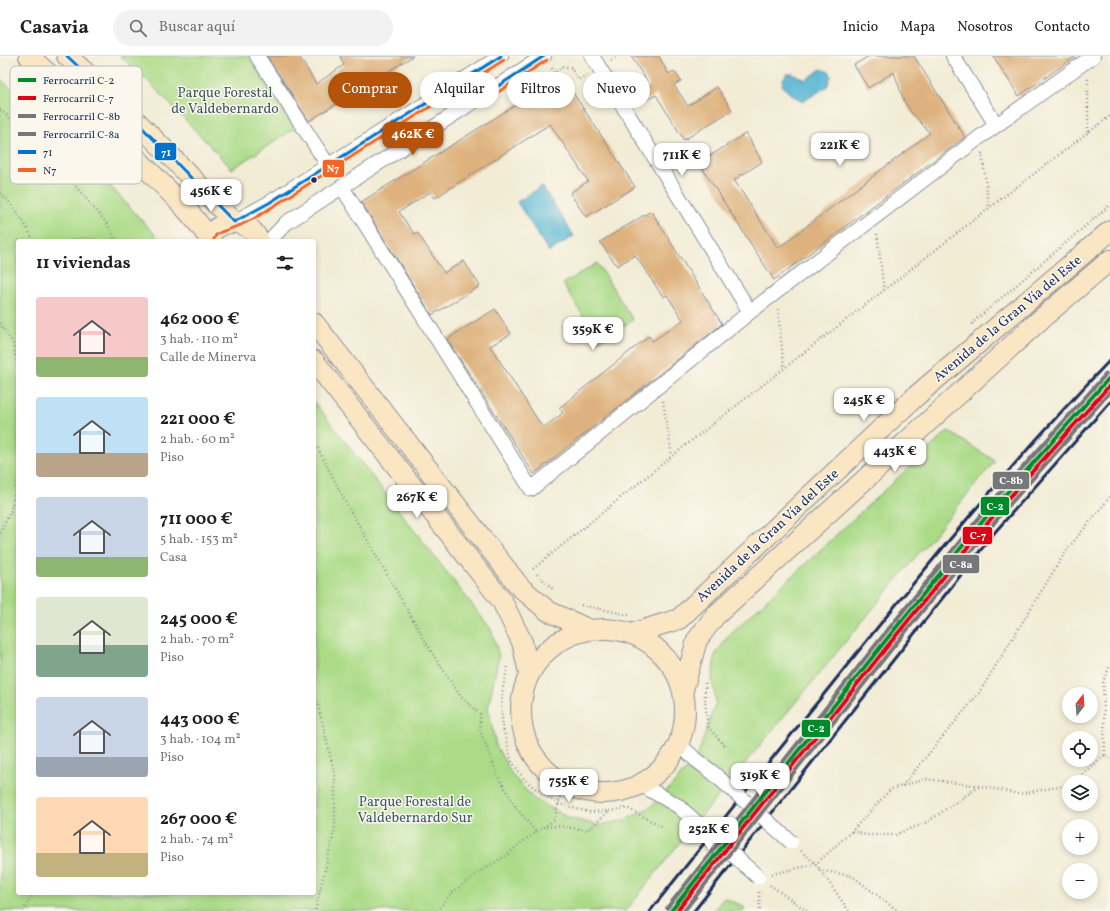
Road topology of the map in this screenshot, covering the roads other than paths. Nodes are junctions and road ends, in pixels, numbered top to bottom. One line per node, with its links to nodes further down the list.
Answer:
1 (29, 56): 9 (street)
2 (67, 56): 10 (street)
3 (257, 56): 14 (street)
4 (501, 56): 14 (street)
5 (544, 56): 15 (street)
6 (592, 56): 22 (street)
7 (953, 56): 11 (street)
8 (1090, 58): 11 (street)
9 (40, 66)
10 (78, 66)
11 (996, 125): 22 (street)
12 (142, 127): 16 (street)
13 (142, 163): 18 (street)
14 (328, 165): 16 (street)
15 (342, 187): 20 (street); 22 (street)
16 (234, 222): 18 (street); 19 (street)
17 (1110, 231): 25 (street, Avenida de la Gran Vía del Este)
18 (209, 239)
19 (258, 239)
20 (271, 239)
21 (1110, 260): 28 (street, Avenida de la Gran Vía del Este)
22 (750, 312)
23 (316, 326): 26 (street)
24 (316, 364): 27 (street)
25 (632, 625): 26 (street); 28 (street)
26 (590, 630): 27 (street)
27 (530, 673): 30 (street)
28 (683, 690): 29 (street)
29 (679, 744): 30 (street); 31 (street, bridge)
30 (640, 784): 32 (street, bridge)
31 (791, 842)
32 (758, 877)

